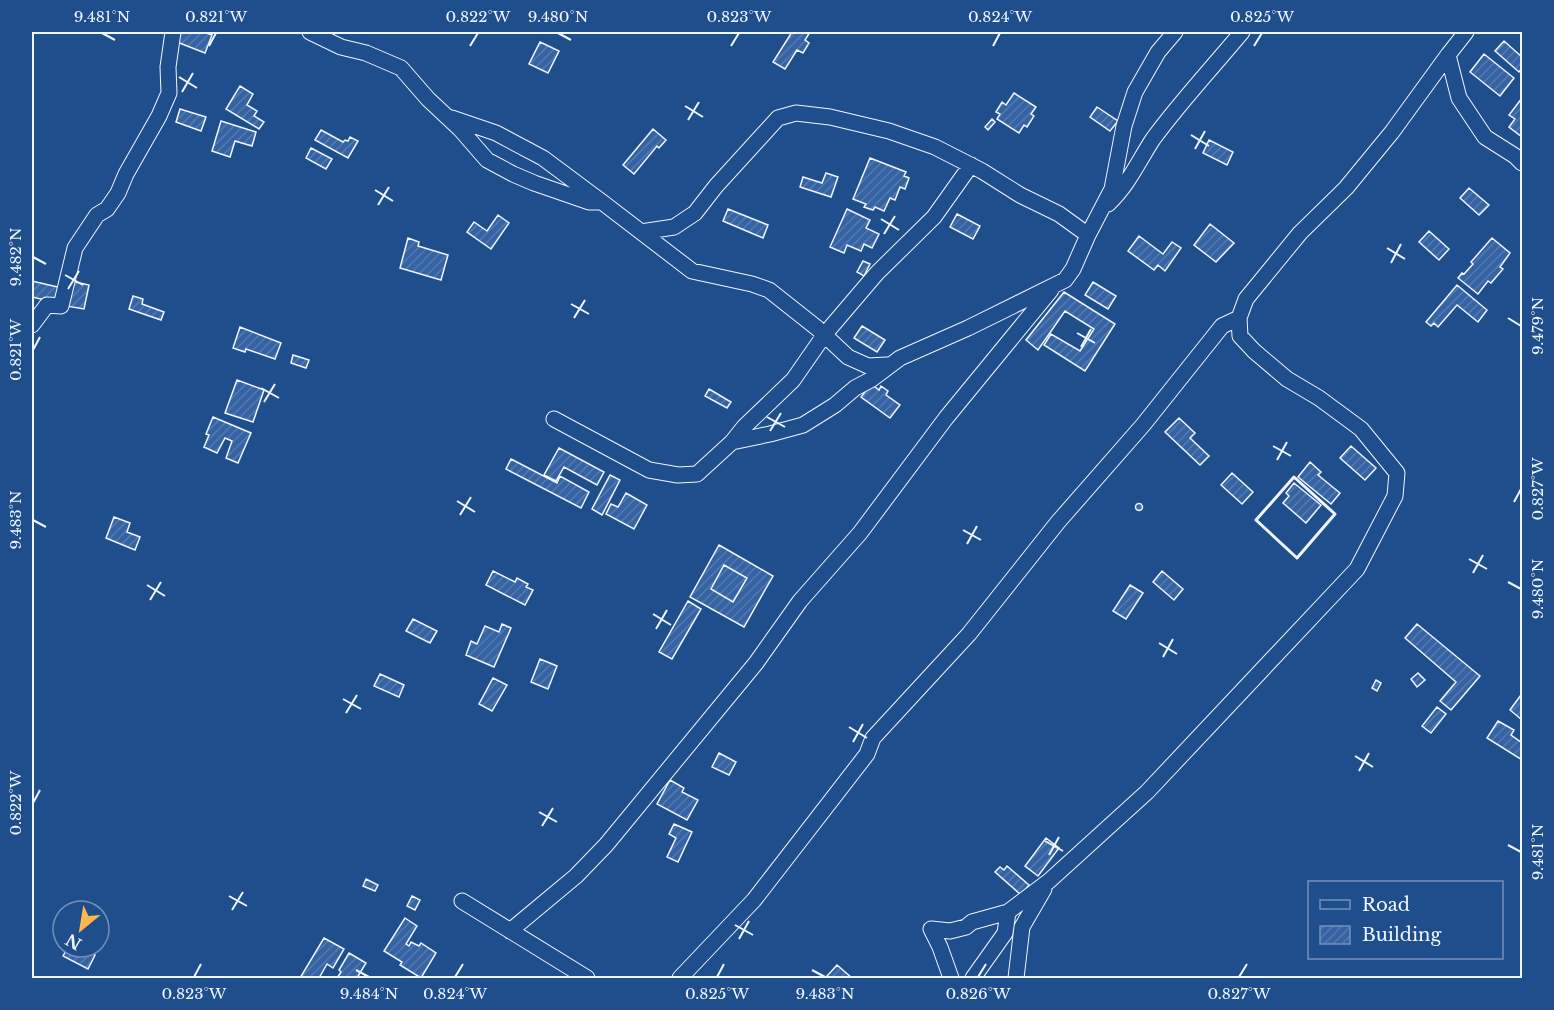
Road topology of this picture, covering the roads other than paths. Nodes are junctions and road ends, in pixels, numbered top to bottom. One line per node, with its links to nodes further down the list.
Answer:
1 (173, 32): 16 (street)
2 (310, 32): 7 (street)
3 (1175, 32): 11 (street)
4 (1242, 32): 11 (street)
5 (1466, 32): 6 (street)
6 (1448, 55): 8 (street); 15 (street)
7 (447, 116): 10 (street); 10 (street)
8 (1522, 163)
9 (971, 165): 12 (street); 13 (street); 17 (street)
10 (602, 202): 12 (street)
11 (1099, 213): 13 (street)
12 (641, 232): 17 (street)
13 (1088, 235): 14 (street)
14 (1053, 288): 18 (street); 24 (street)
15 (1239, 318): 21 (street); 26 (street)
16 (32, 325)
17 (825, 334): 18 (street); 20 (street)
18 (887, 365): 20 (street)
19 (555, 419): 20 (street)
20 (732, 442)
21 (1048, 881): 23 (street); 29 (street)
22 (462, 901): 24 (street)
23 (1008, 912): 27 (street); 28 (street)
24 (510, 931): 25 (street)
25 (587, 978)
26 (680, 978)
27 (951, 978)
28 (972, 978)
29 (1016, 978)

